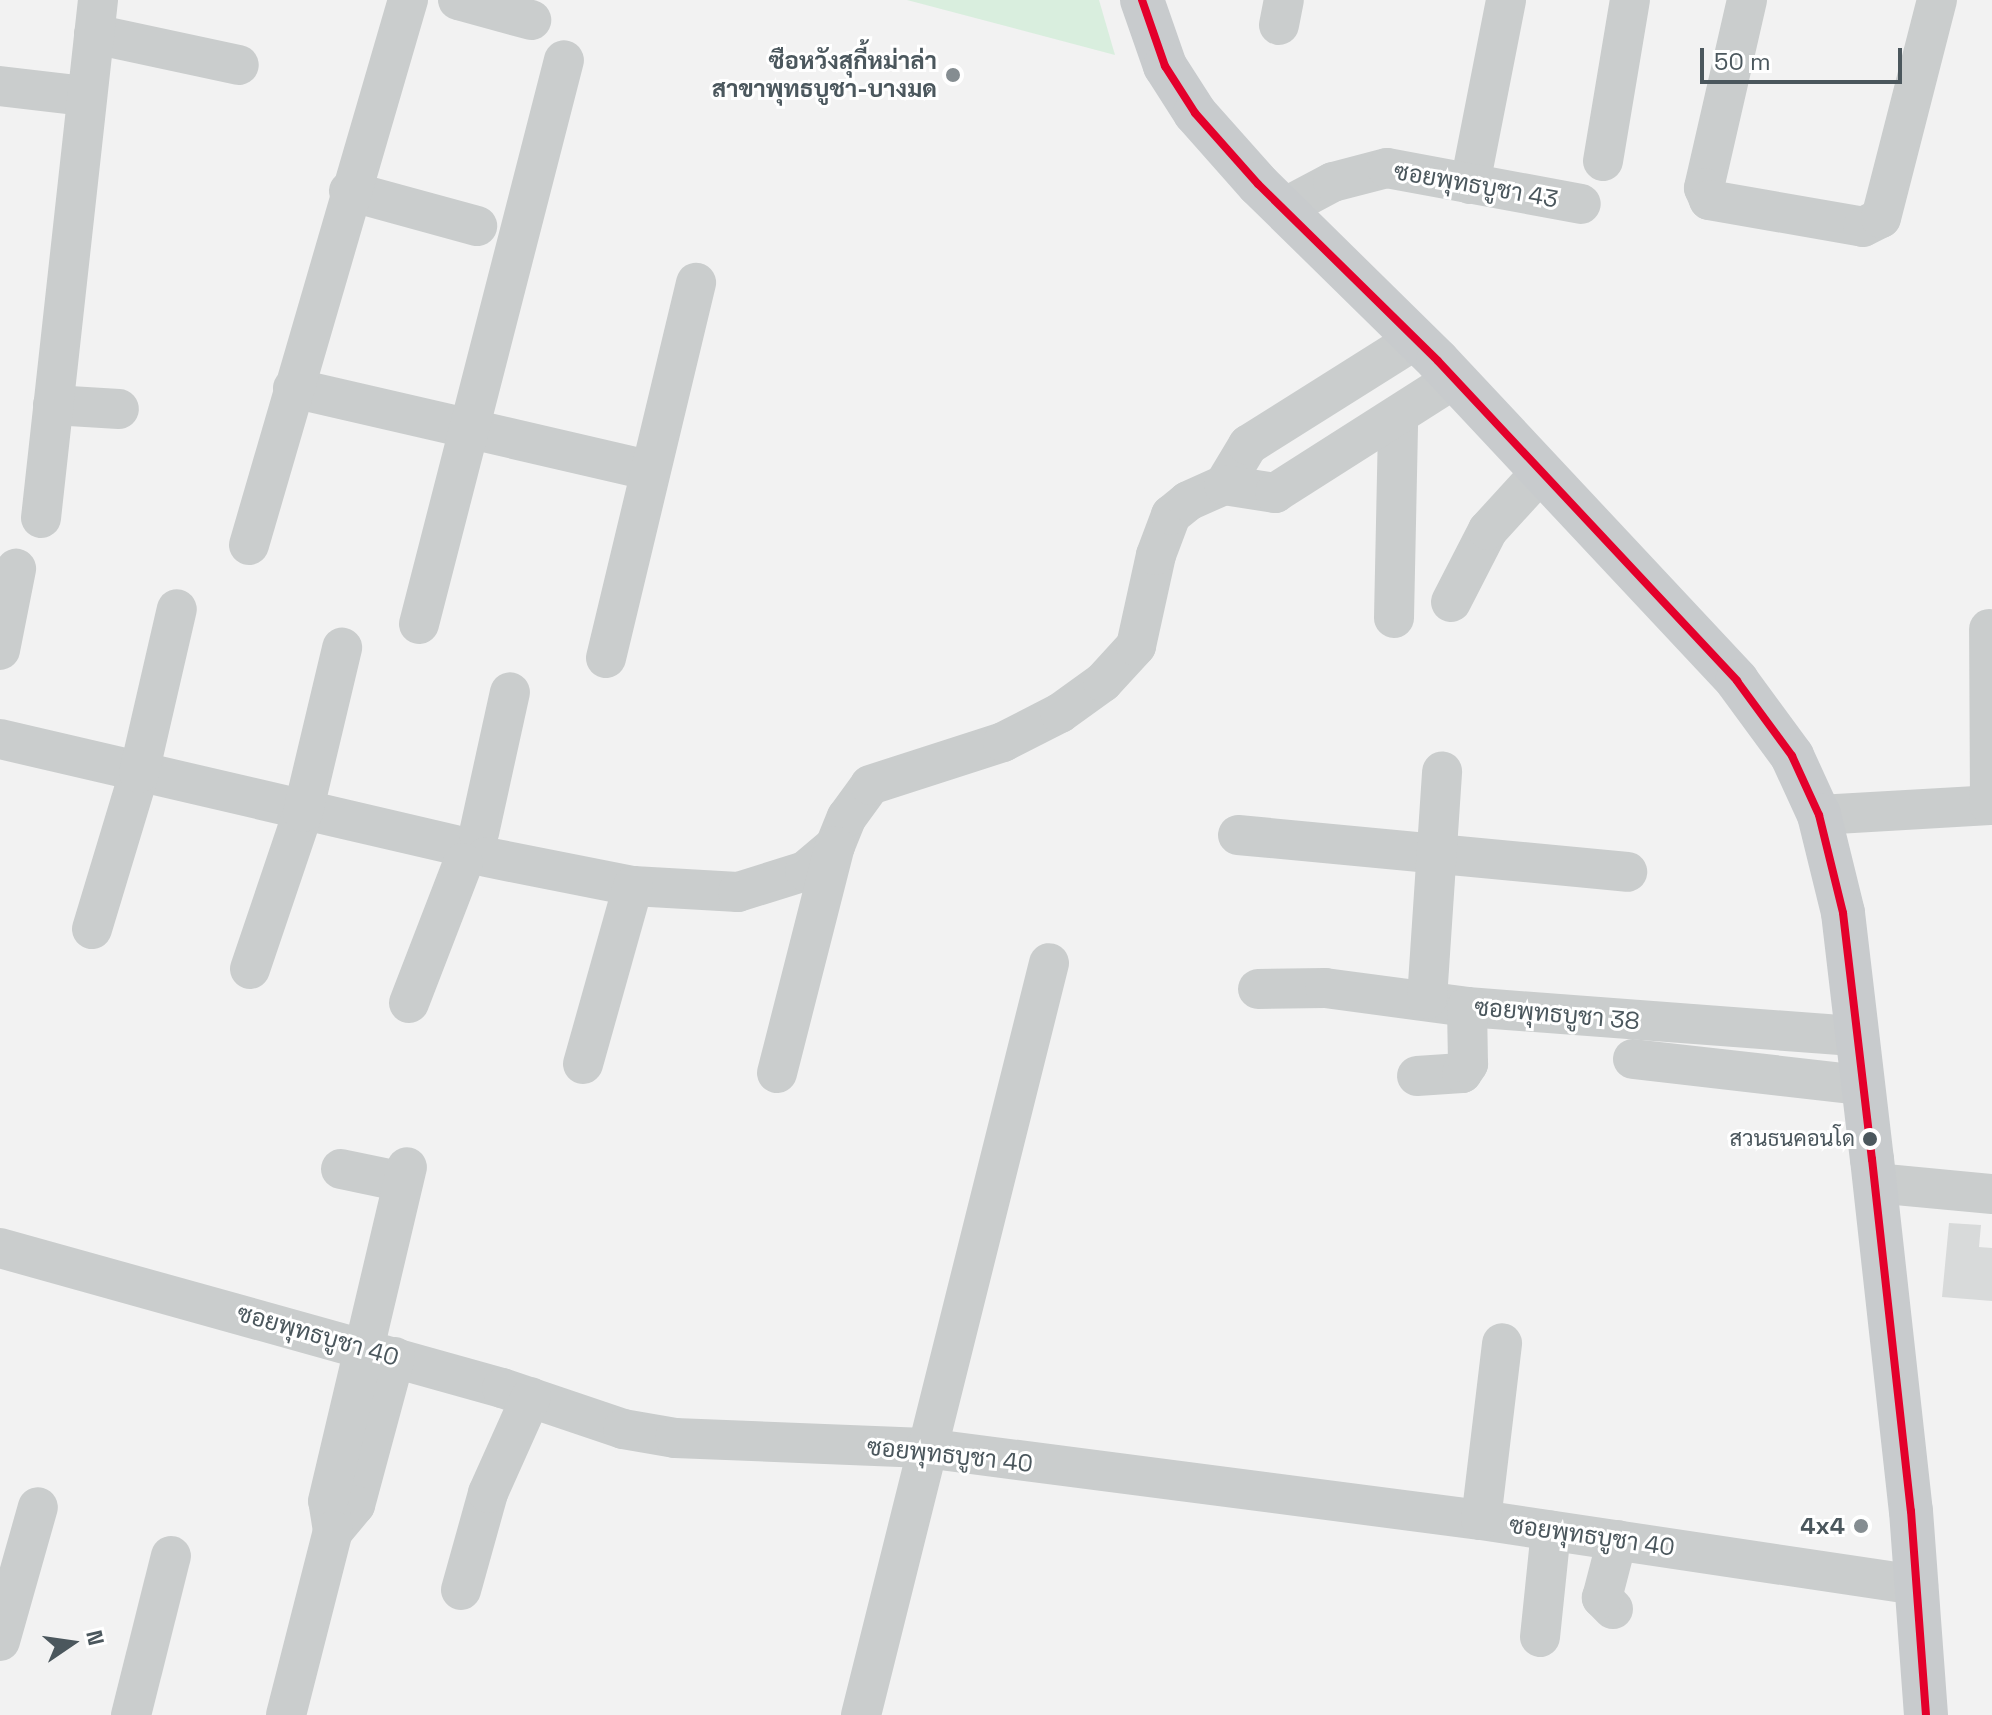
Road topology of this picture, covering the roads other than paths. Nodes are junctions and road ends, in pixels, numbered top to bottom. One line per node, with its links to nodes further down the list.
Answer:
1 (408, 0): 16 (street)
2 (458, 0): 9 (street)
3 (1142, 0): 18 (main road)
4 (1506, 0): 15 (street)
5 (1630, 0): 14 (street)
6 (1747, 0): 7 (street)
7 (1937, 0)
8 (96, 17): 11 (street); 13 (street)
9 (531, 20)
10 (564, 60): 27 (street)
11 (239, 65)
12 (0, 86): 13 (street)
13 (85, 96): 24 (street)
14 (1603, 161)
15 (1470, 184): 17 (street, ซอยพุทธบูชา 43); 18 (street, ซอยพุทธบูชา 43)
16 (349, 191): 19 (street); 23 (street)
17 (1581, 204)
18 (1284, 208): 21 (main road)
19 (477, 226)
20 (696, 283): 28 (street)
21 (1416, 339): 22 (main road); 30 (street)
22 (1454, 379): 26 (street); 29 (main road)
23 (293, 388): 27 (street); 32 (street)
24 (53, 405): 25 (street); 31 (street)
25 (119, 409)
26 (1398, 419): 30 (street); 36 (street)
27 (472, 431): 28 (street); 37 (street)
28 (647, 470): 41 (street)
29 (1541, 472): 34 (street); 48 (main road)
30 (1224, 485): 50 (street)
31 (41, 518)
32 (249, 545)
33 (16, 569): 40 (street)
34 (1451, 602)
35 (177, 609): 45 (street)
36 (1394, 618)
37 (419, 624)
38 (1989, 629): 46 (street)
39 (342, 648): 47 (street)
40 (0, 650)
41 (606, 658)
42 (510, 692): 51 (street)
43 (0, 739): 45 (street)
44 (1442, 771): 52 (street)
45 (139, 773): 47 (street); 55 (street)
46 (1991, 805): 48 (street)
47 (303, 812): 51 (street); 57 (street)
48 (1819, 815): 62 (main road)
49 (1238, 835): 52 (street)
50 (835, 846): 54 (street); 65 (street)
51 (470, 849): 54 (street); 60 (street)
52 (1440, 854): 53 (street); 59 (street)
53 (1627, 872)
54 (633, 886): 64 (street)
55 (92, 929)
56 (1049, 963): 75 (street)
57 (250, 969)
58 (1258, 989): 59 (street, ซอยพุทธบูชา 38)
59 (1427, 999): 61 (street, ซอยพุทธบูชา 38)
60 (409, 1003)
61 (1467, 1007): 62 (street, ซอยพุทธบูชา 38); 66 (street)
62 (1857, 1036): 67 (main road)
63 (1633, 1059): 67 (street)
64 (583, 1064)
65 (777, 1073)
66 (1417, 1076)
67 (1862, 1085): 69 (main road)
68 (341, 1169): 73 (street)
69 (1875, 1183): 70 (street); 81 (main road)
70 (1992, 1194)
71 (0, 1248): 73 (street, ซอยพุทธบูชา 40)
72 (1502, 1343): 77 (street)
73 (380, 1353): 74 (street, ซอยพุทธบูชา 40); 87 (street)
74 (531, 1397): 75 (street, ซอยพุทธบูชา 40); 82 (street)
75 (925, 1448): 77 (street, ซอยพุทธบูชา 40); 88 (street)
76 (38, 1507): 85 (street)
77 (1481, 1520): 78 (street, ซอยพุทธบูชา 40)
78 (1551, 1531): 79 (street, ซอยพุทธบูชา 40); 84 (street)
79 (1617, 1540): 81 (street, ซอยพุทธบูชา 40); 83 (street)
80 (171, 1556): 86 (street)
81 (1918, 1585): 89 (main road)
82 (461, 1590)
83 (1613, 1609)
84 (1540, 1637)
85 (0, 1641)
86 (131, 1715)
87 (286, 1715)
88 (861, 1715)
89 (1926, 1715)

